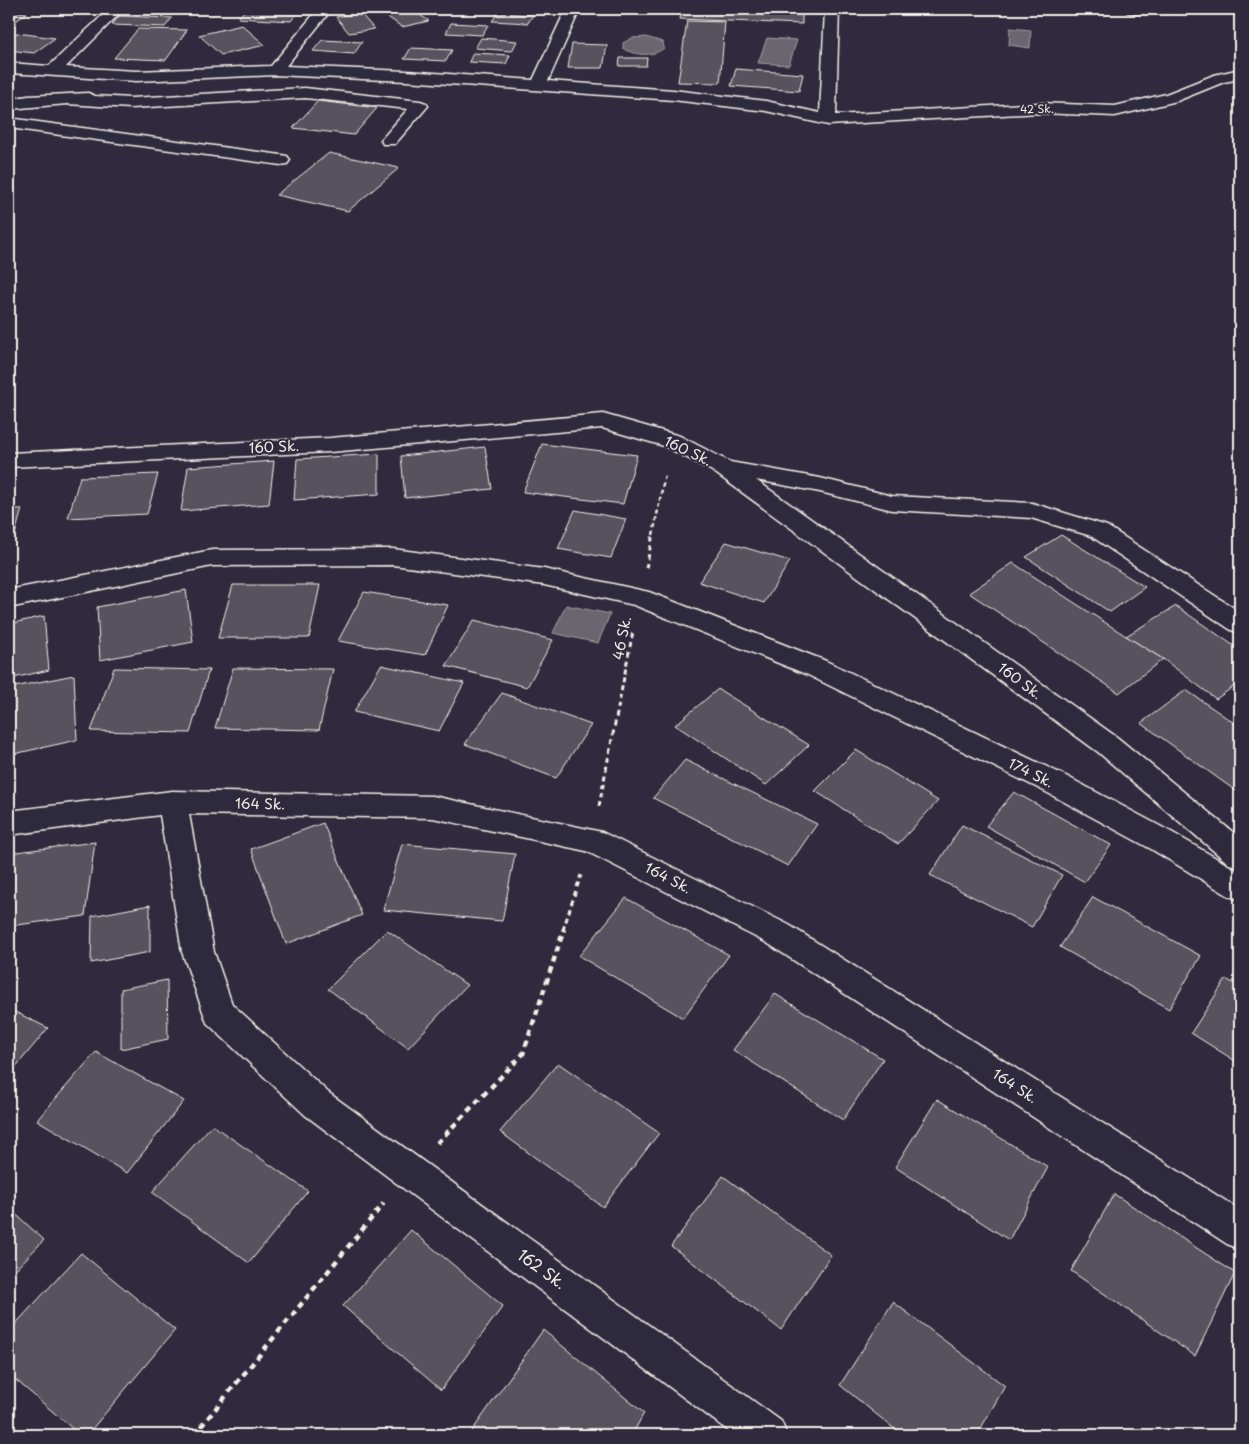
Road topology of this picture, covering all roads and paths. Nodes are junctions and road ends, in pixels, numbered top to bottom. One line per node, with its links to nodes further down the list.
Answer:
1 (117, 9): 8 (street)
2 (325, 9): 9 (street)
3 (573, 9): 12 (street)
4 (832, 9): 15 (street)
5 (1132, 9): 6 (street)
6 (1169, 9)
7 (9, 68): 8 (street)
8 (54, 70): 9 (street)
9 (275, 70): 10 (street)
10 (348, 74): 12 (street, 42 Sk.); 13 (street)
11 (1240, 74): 15 (street, 42 Sk.)
12 (539, 85): 15 (street, 42 Sk.)
13 (70, 100): 14 (street); 17 (street)
14 (9, 104)
15 (828, 120)
16 (9, 123): 18 (street)
17 (389, 140)
18 (281, 160)
19 (672, 441): 20 (street, 160 Sk.); 21 (street, 160 Sk.); 22 (path, 46 Sk.)
20 (9, 460)
21 (722, 467): 24 (street); 28 (street, 160 Sk.)
22 (640, 598): 23 (street, 174 Sk.); 27 (path, 46 Sk.); 29 (street, 174 Sk.)
23 (9, 599)
24 (1240, 624)
25 (172, 802): 26 (street, 164 Sk.); 27 (street, 164 Sk.); 31 (street, 162 Sk.)
26 (9, 823)
27 (592, 840): 30 (street, 164 Sk.)
28 (1240, 855)
29 (1240, 887)
30 (1240, 1231)
31 (767, 1435)

